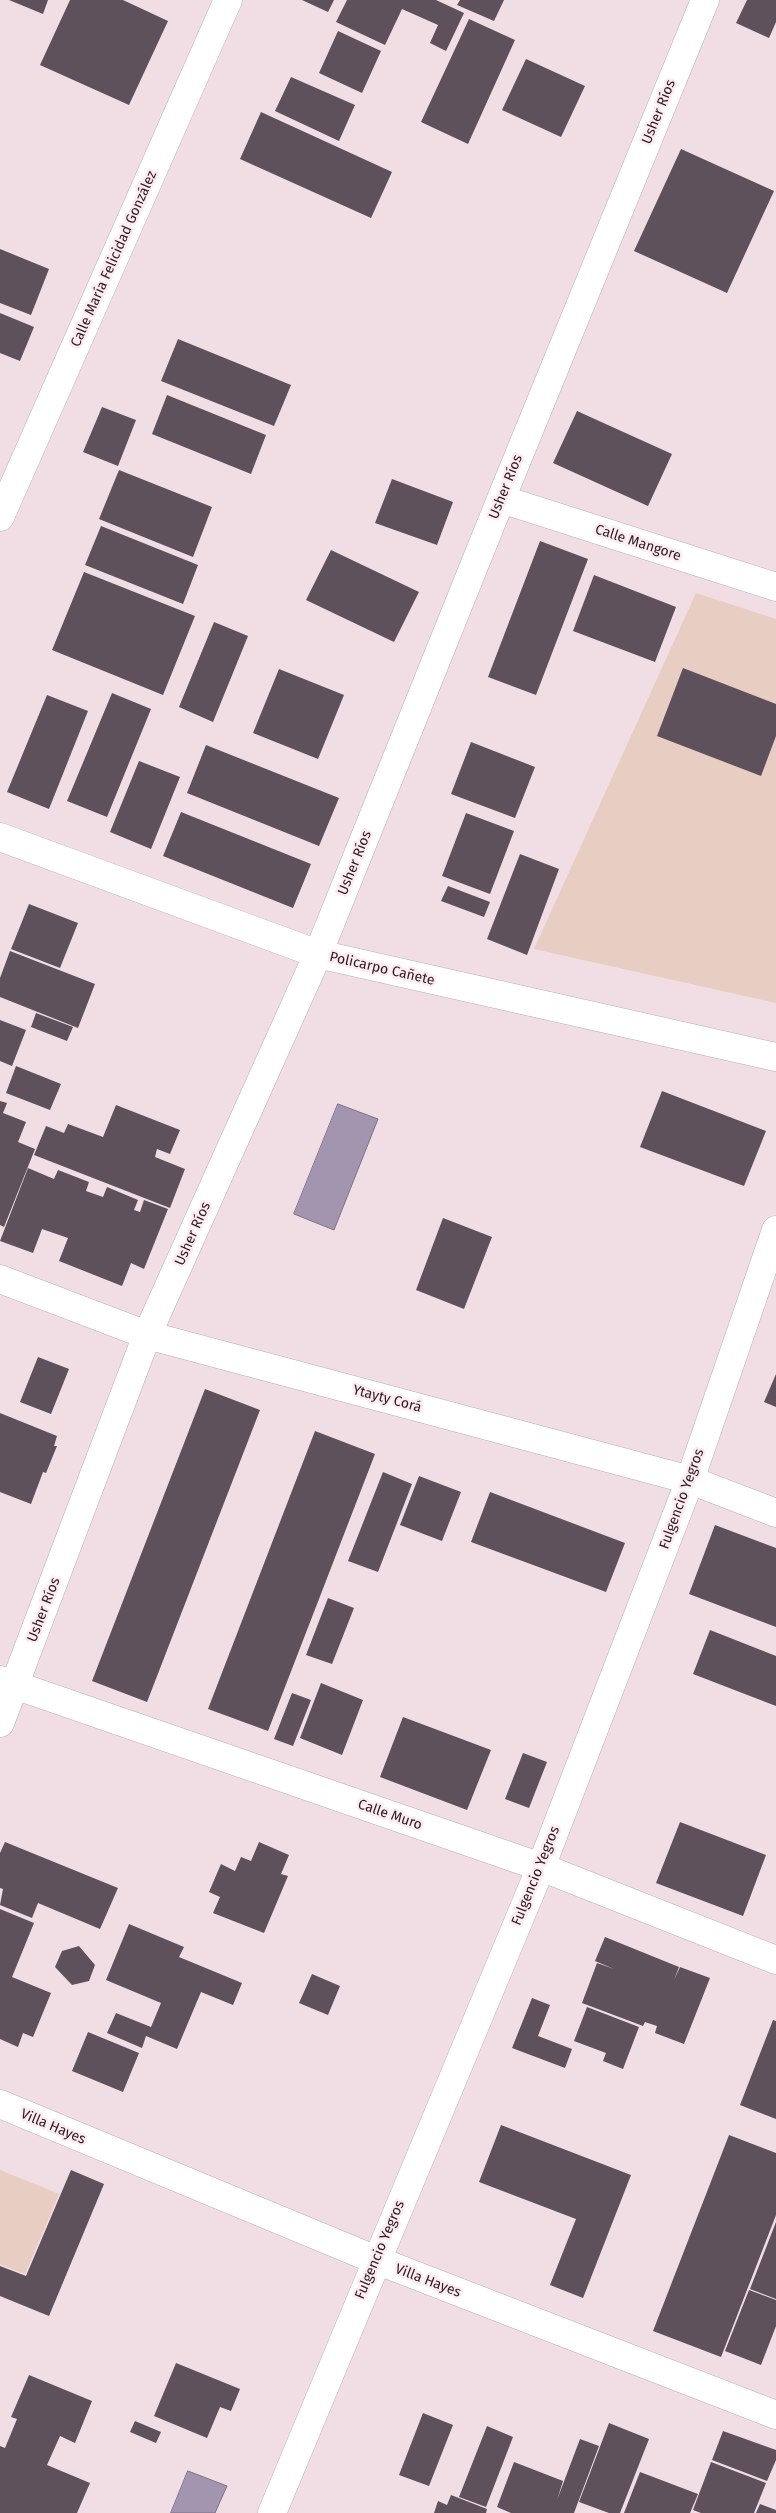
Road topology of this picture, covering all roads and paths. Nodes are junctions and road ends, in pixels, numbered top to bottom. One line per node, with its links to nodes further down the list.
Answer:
1 (228, 0): 4 (street, Calle María Felicidad González)
2 (705, 0): 3 (street, Usher Ríos)
3 (501, 499): 5 (street, Calle Mangore); 7 (street, Usher Ríos)
4 (0, 517)
5 (776, 587)
6 (0, 838): 7 (street, Policarpo Cañete)
7 (318, 954): 8 (street, Policarpo Cañete); 11 (street, Usher Ríos)
8 (776, 1057)
9 (776, 1230): 12 (street, Fulgencio Yegros)
10 (0, 1279): 11 (street, Ytayty Corá)
11 (147, 1335): 12 (street, Ytayty Corá); 14 (street, Usher Ríos)
12 (690, 1480): 13 (street, Ytayty Corá); 16 (street, Fulgencio Yegros)
13 (776, 1513)
14 (8, 1683): 15 (street, Usher Ríos); 16 (street, Calle Muro)
15 (0, 1723)
16 (541, 1867): 17 (street, Calle Muro); 19 (street, Fulgencio Yegros)
17 (776, 1960)
18 (0, 2104): 19 (street, Villa Hayes)
19 (376, 2260): 20 (street, Villa Hayes); 21 (street, Fulgencio Yegros)
20 (776, 2415)
21 (272, 2513)

